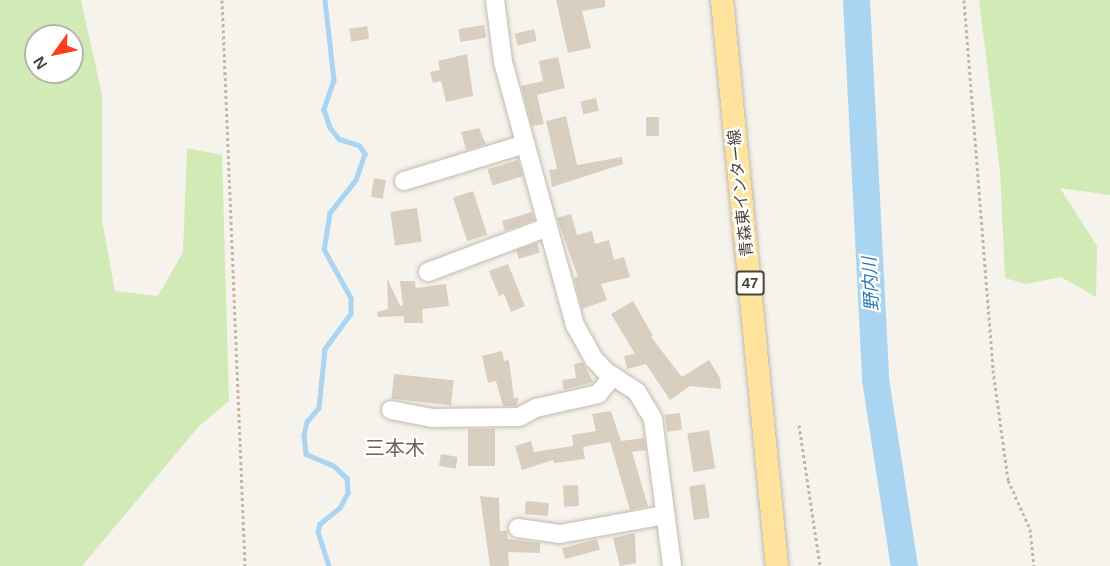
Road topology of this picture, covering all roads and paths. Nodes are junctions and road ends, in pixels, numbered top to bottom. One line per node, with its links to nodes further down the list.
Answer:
1 (222, 0): 14 (path)
2 (495, 0): 5 (street)
3 (722, 0): 16 (main road, 青森東インター線 / 47)
4 (964, 0): 18 (path)
5 (525, 144): 6 (street); 7 (street)
6 (404, 181)
7 (548, 227): 8 (street); 9 (street)
8 (428, 272)
9 (613, 376): 10 (street); 12 (street)
10 (391, 410)
11 (799, 425): 17 (path)
12 (665, 514): 13 (street); 15 (street)
13 (518, 528)
14 (245, 566)
15 (672, 566)
16 (777, 566)
17 (820, 566)
18 (1034, 566)

